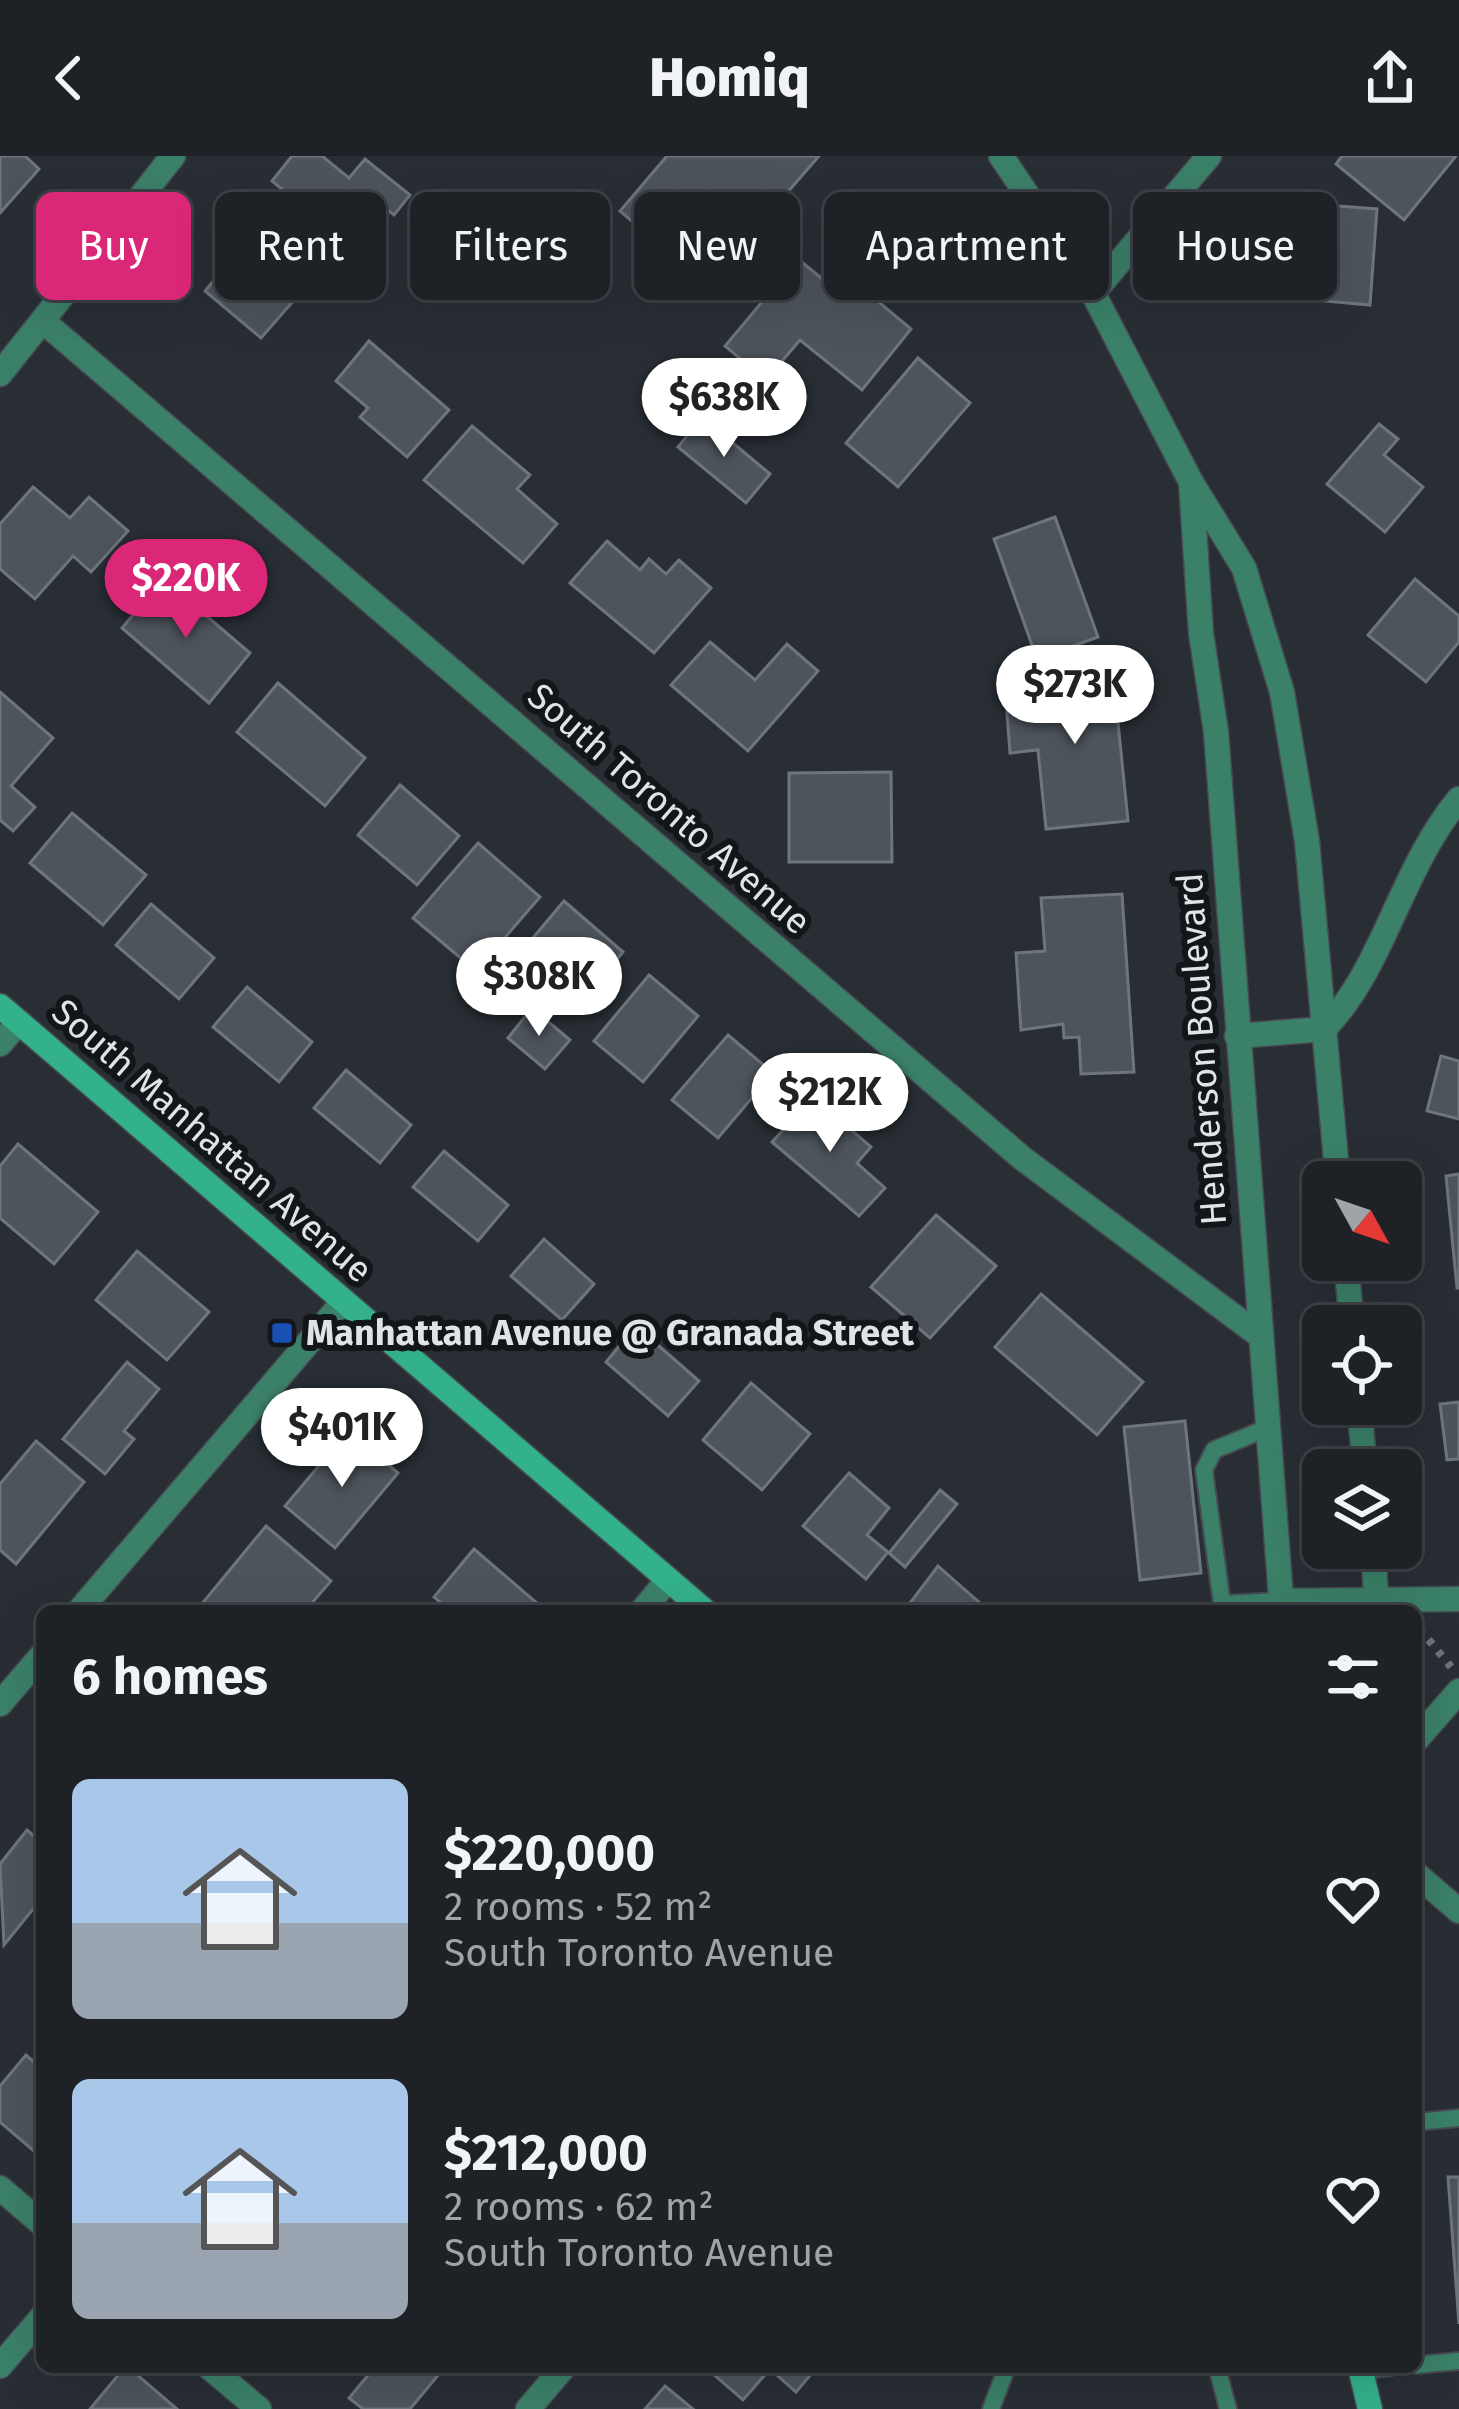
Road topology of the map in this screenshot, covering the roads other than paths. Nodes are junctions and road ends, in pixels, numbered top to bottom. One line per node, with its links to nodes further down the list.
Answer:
1 (172, 156): 7 (street)
2 (1001, 156): 4 (street, Henderson Boulevard)
3 (1209, 156): 5 (street)
4 (1025, 192)
5 (1109, 273)
6 (1097, 300): 9 (street, Henderson Boulevard)
7 (44, 322): 8 (street); 17 (street, South Toronto Avenue)
8 (0, 374)
9 (1191, 482): 12 (street, Henderson Boulevard); 13 (street, Henderson Boulevard)
10 (1459, 799): 12 (street)
11 (9, 1014): 14 (street); 16 (main road, South Manhattan Avenue)
12 (1324, 1029): 13 (street); 15 (street, Henderson Boulevard)
13 (1237, 1036): 17 (street, Henderson Boulevard)
14 (0, 1044)
15 (1336, 1161)
16 (344, 1301): 20 (main road, South Manhattan Avenue); 23 (street)
17 (1259, 1335): 18 (street, Henderson Boulevard)
18 (1265, 1429): 26 (lane); 27 (street, Henderson Boulevard)
19 (1374, 1569): 22 (street)
20 (668, 1580): 24 (street); 25 (main road, South Manhattan Avenue)
21 (1459, 1599): 22 (street)
22 (1377, 1604): 28 (street)
23 (84, 1605)
24 (646, 1605)
25 (698, 1605)
26 (1252, 1605)
27 (1281, 1605)
28 (1329, 1605)
29 (36, 1662): 31 (street)
30 (1457, 1682): 32 (street)
31 (0, 1704)
32 (1422, 1732)
33 (1422, 1879): 34 (street)
34 (1459, 1911)
35 (1459, 2118): 36 (lane)
36 (1422, 2121)
37 (0, 2188): 38 (street)
38 (36, 2219)
39 (36, 2324): 42 (street)
40 (1459, 2361): 41 (lane)
41 (1422, 2364)
42 (0, 2366)
43 (216, 2373): 48 (street)
44 (559, 2373): 49 (street)
45 (1005, 2373): 50 (lane)
46 (1219, 2373): 51 (lane)
47 (1361, 2373): 52 (main road)
48 (259, 2409)
49 (528, 2409)
50 (991, 2409)
51 (1228, 2409)
52 (1370, 2409)

